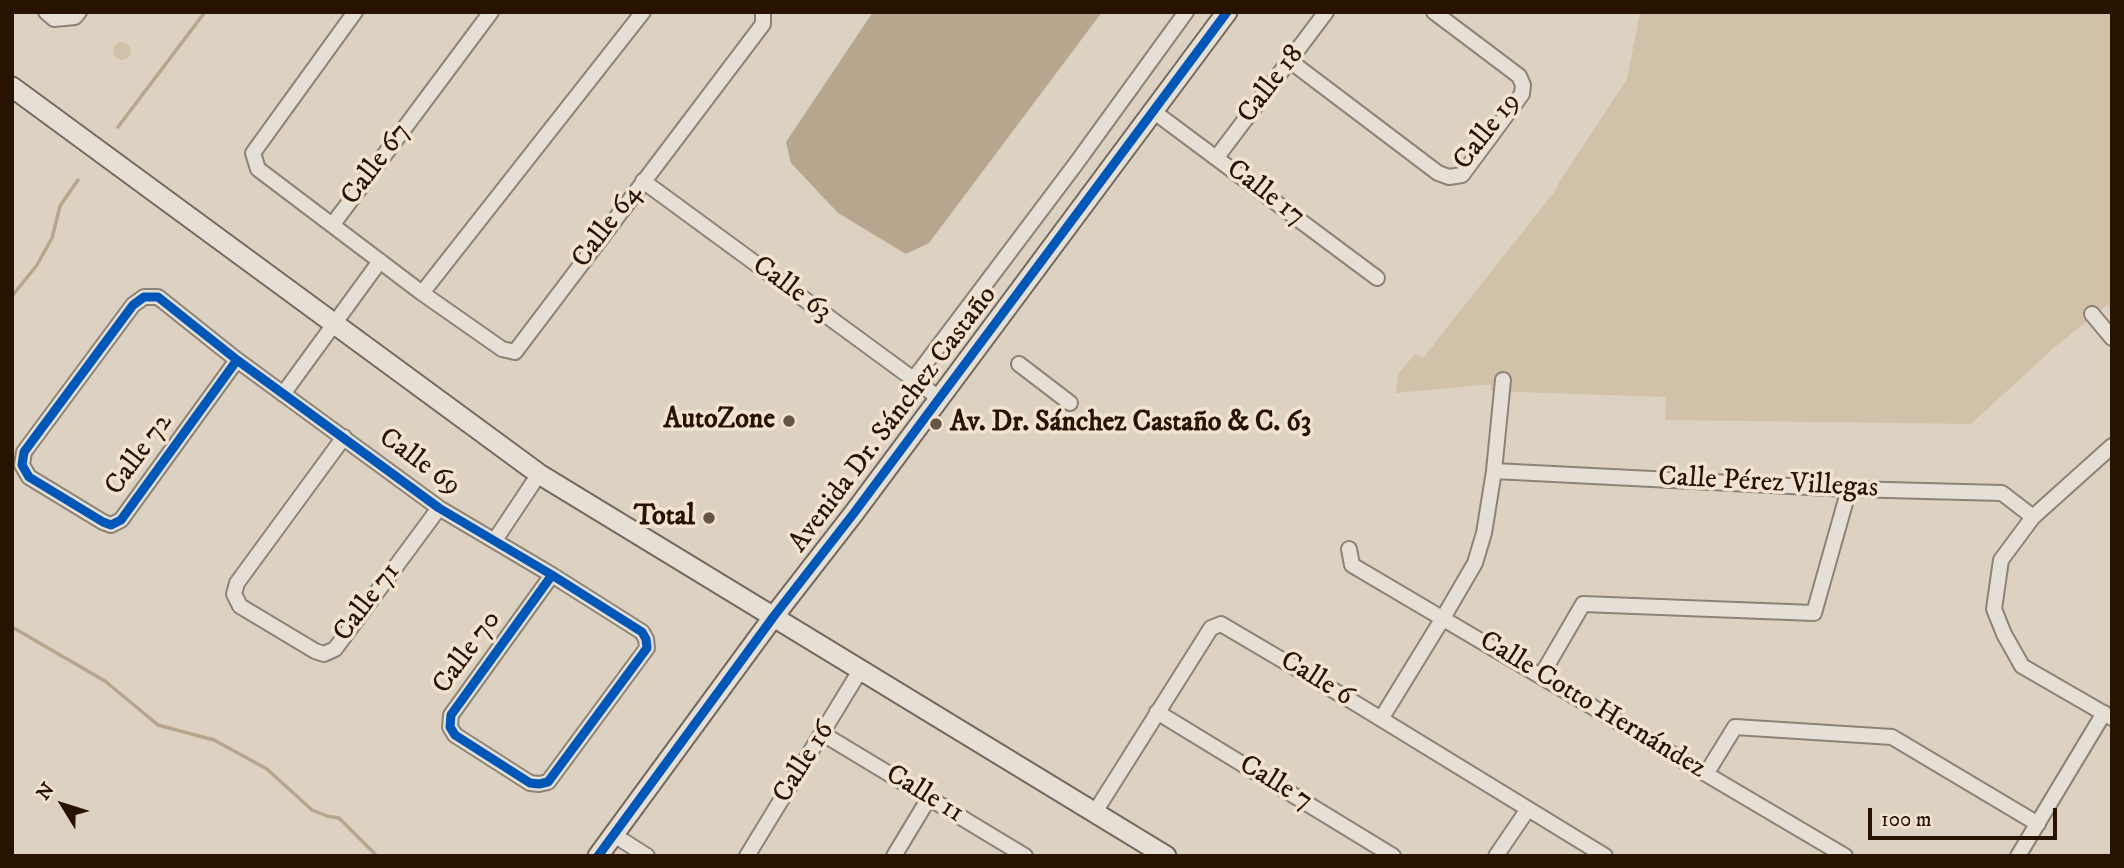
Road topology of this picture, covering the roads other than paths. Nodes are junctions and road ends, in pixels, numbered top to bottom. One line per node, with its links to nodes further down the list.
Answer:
1 (46, 12): 2 (street)
2 (79, 12)
3 (355, 12): 16 (street, Calle 67)
4 (491, 12): 16 (street, Calle 67)
5 (643, 12): 19 (street)
6 (763, 12): 15 (street, Calle 64)
7 (1186, 12): 26 (street)
8 (1227, 12): 13 (street, Avenida Dr. Sánchez Castaño)
9 (1326, 12): 11 (street, Calle 18)
10 (1434, 12): 11 (street, Calle 19)
11 (1290, 61): 14 (street, Calle 18)
12 (12, 87): 22 (street)
13 (1153, 111): 14 (street, Calle 17); 29 (street, Avenida Dr. Sánchez Castaño)
14 (1217, 157): 18 (street, Calle 17)
15 (643, 181): 19 (street, Calle 64); 26 (street, Calle 63)
16 (333, 224): 17 (street, Calle 64)
17 (380, 261): 19 (street, Calle 64); 22 (street)
18 (1377, 278)
19 (422, 293)
20 (173, 309): 24 (street, Calle 69); 24 (street, Calle 72)
21 (2092, 314): 23 (street)
22 (334, 325): 28 (street); 34 (street)
23 (2112, 338)
24 (237, 360): 28 (street, Calle 69)
25 (1019, 364): 30 (street)
26 (913, 380): 29 (street, Calle 63)
27 (1503, 380): 33 (street)
28 (283, 394): 31 (street, Calle 69)
29 (939, 398): 41 (street, Avenida Dr. Sánchez Castaño)
30 (1070, 403)
31 (344, 437): 36 (street, Calle 69); 36 (street, Calle 71)
32 (2112, 446): 37 (street)
33 (1494, 471): 35 (street, Calle Pérez Villegas); 42 (street)
34 (539, 474): 38 (street); 41 (street)
35 (1849, 489): 37 (street, Calle Pérez Villegas); 45 (street)
36 (439, 508): 38 (street, Calle 69)
37 (2034, 517): 47 (street)
38 (495, 540): 40 (street, Calle 69)
39 (1349, 549): 42 (street, Calle Cotto Hernández)
40 (552, 575): 43 (street, Calle 69); 43 (street, Calle 70)
41 (775, 616): 44 (street); 55 (street, Avenida Dr. Sánchez Castaño)
42 (1443, 618): 45 (street, Calle Cotto Hernández); 48 (street)
43 (646, 639)
44 (861, 669): 49 (street, Calle 16); 53 (street)
45 (1541, 676): 50 (street, Calle Cotto Hernández)
46 (1157, 712): 48 (street, Calle 6); 53 (street, Calle 6); 62 (street, Calle 7)
47 (2108, 716): 54 (street)
48 (1381, 719): 52 (street, Calle 6)
49 (823, 734): 51 (street, Calle 11); 58 (street, Calle 16)
50 (1706, 774): 54 (street); 65 (street, Calle Cotto Hernández)
51 (929, 798): 59 (street); 60 (street, Calle 11)
52 (1528, 809): 63 (street); 64 (street, Calle 6)
53 (1095, 812): 61 (street)
54 (2038, 824): 66 (street)
55 (614, 835): 56 (street, Avenida Dr. Sánchez Castaño); 57 (street)
56 (598, 856)
57 (647, 856)
58 (747, 856)
59 (894, 856)
60 (1025, 856)
61 (1166, 856)
62 (1393, 856)
63 (1496, 856)
64 (1605, 856)
65 (1845, 856)
66 (2018, 856)

